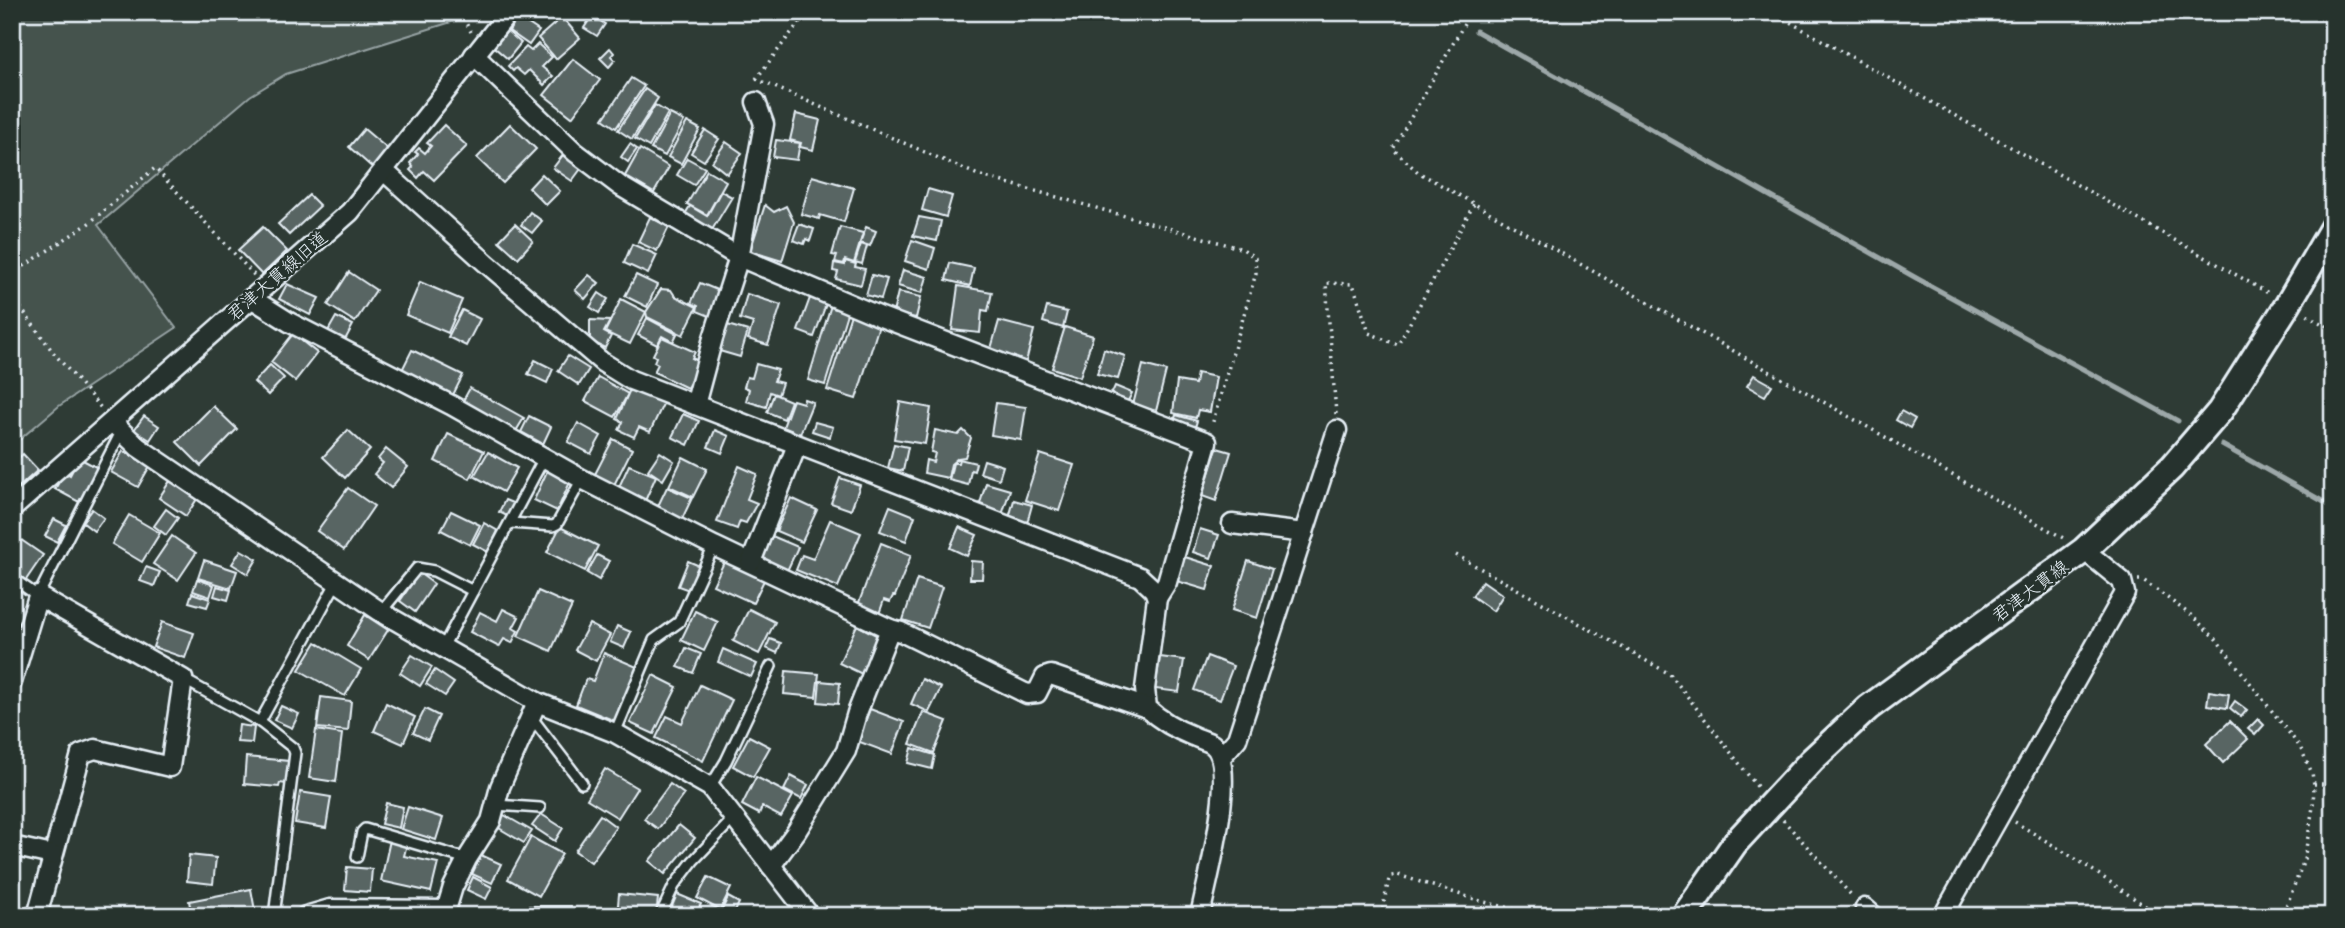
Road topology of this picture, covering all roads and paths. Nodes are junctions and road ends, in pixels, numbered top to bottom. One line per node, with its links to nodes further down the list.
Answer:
1 (509, 12): 5 (street, 君津大貫線旧道)
2 (807, 12): 6 (path)
3 (1471, 12): 9 (path)
4 (1772, 12): 15 (path)
5 (474, 55): 8 (street, 君津大貫線旧道); 11 (street)
6 (756, 79): 7 (path); 20 (path)
7 (756, 102): 11 (street)
8 (384, 171): 13 (street, 君津大貫線旧道); 17 (street)
9 (1474, 204): 19 (path); 29 (path)
10 (2333, 227): 15 (main road, 君津大貫線)
11 (739, 257): 17 (street); 20 (street)
12 (12, 274): 13 (path)
13 (258, 293): 18 (street, 君津大貫線旧道); 22 (street)
14 (12, 296): 18 (path)
15 (2288, 304): 16 (path); 29 (main road, 君津大貫線)
16 (2333, 330)
17 (695, 405): 21 (street)
18 (117, 427): 24 (street, 君津大貫線旧道); 34 (street); 36 (lane)
19 (1337, 430): 27 (street)
20 (1207, 442): 37 (street)
21 (797, 445): 31 (street); 37 (street)
22 (544, 458): 23 (street); 25 (lane)
23 (582, 479): 25 (lane); 28 (street)
24 (12, 509)
25 (511, 523): 35 (lane)
26 (1232, 524): 27 (street)
27 (1304, 533): 49 (street)
28 (714, 546): 31 (street); 48 (lane)
29 (2084, 550): 33 (street); 71 (main road, 君津大貫線)
30 (1456, 555): 44 (path)
31 (751, 562): 39 (street)
32 (12, 578): 36 (lane)
33 (2122, 581): 51 (path); 56 (street)
34 (336, 583): 38 (street); 47 (lane)
35 (473, 591): 38 (lane); 40 (lane)
36 (37, 596): 42 (street); 43 (street)
37 (1157, 598): 45 (street)
38 (381, 612): 40 (street)
39 (890, 629): 45 (street); 62 (street)
40 (442, 649): 46 (street)
41 (771, 666): 53 (lane)
42 (183, 679): 47 (lane); 59 (street)
43 (12, 682)
44 (1678, 682)
45 (1147, 708): 49 (street)
46 (535, 710): 48 (street); 50 (lane); 54 (street)
47 (260, 722): 65 (lane)
48 (615, 733): 53 (street)
49 (1222, 756): 69 (street)
50 (582, 782)
51 (2314, 783): 52 (path); 74 (path)
52 (2333, 784)
53 (710, 787): 57 (street)
54 (495, 805): 55 (lane); 61 (street)
55 (540, 808)
56 (2000, 813): 72 (street); 73 (path)
57 (734, 818): 62 (street); 67 (lane)
58 (12, 846): 59 (street)
59 (52, 855): 64 (street)
60 (357, 857): 61 (lane)
61 (467, 859): 66 (street)
62 (771, 866): 68 (street)
63 (1556, 914): 70 (path)
64 (37, 916)
65 (274, 916)
66 (306, 916)
67 (660, 916)
68 (810, 916)
69 (1200, 916)
70 (1381, 916)
71 (1684, 916)
72 (1943, 916)
73 (2160, 916)
74 (2280, 916)

